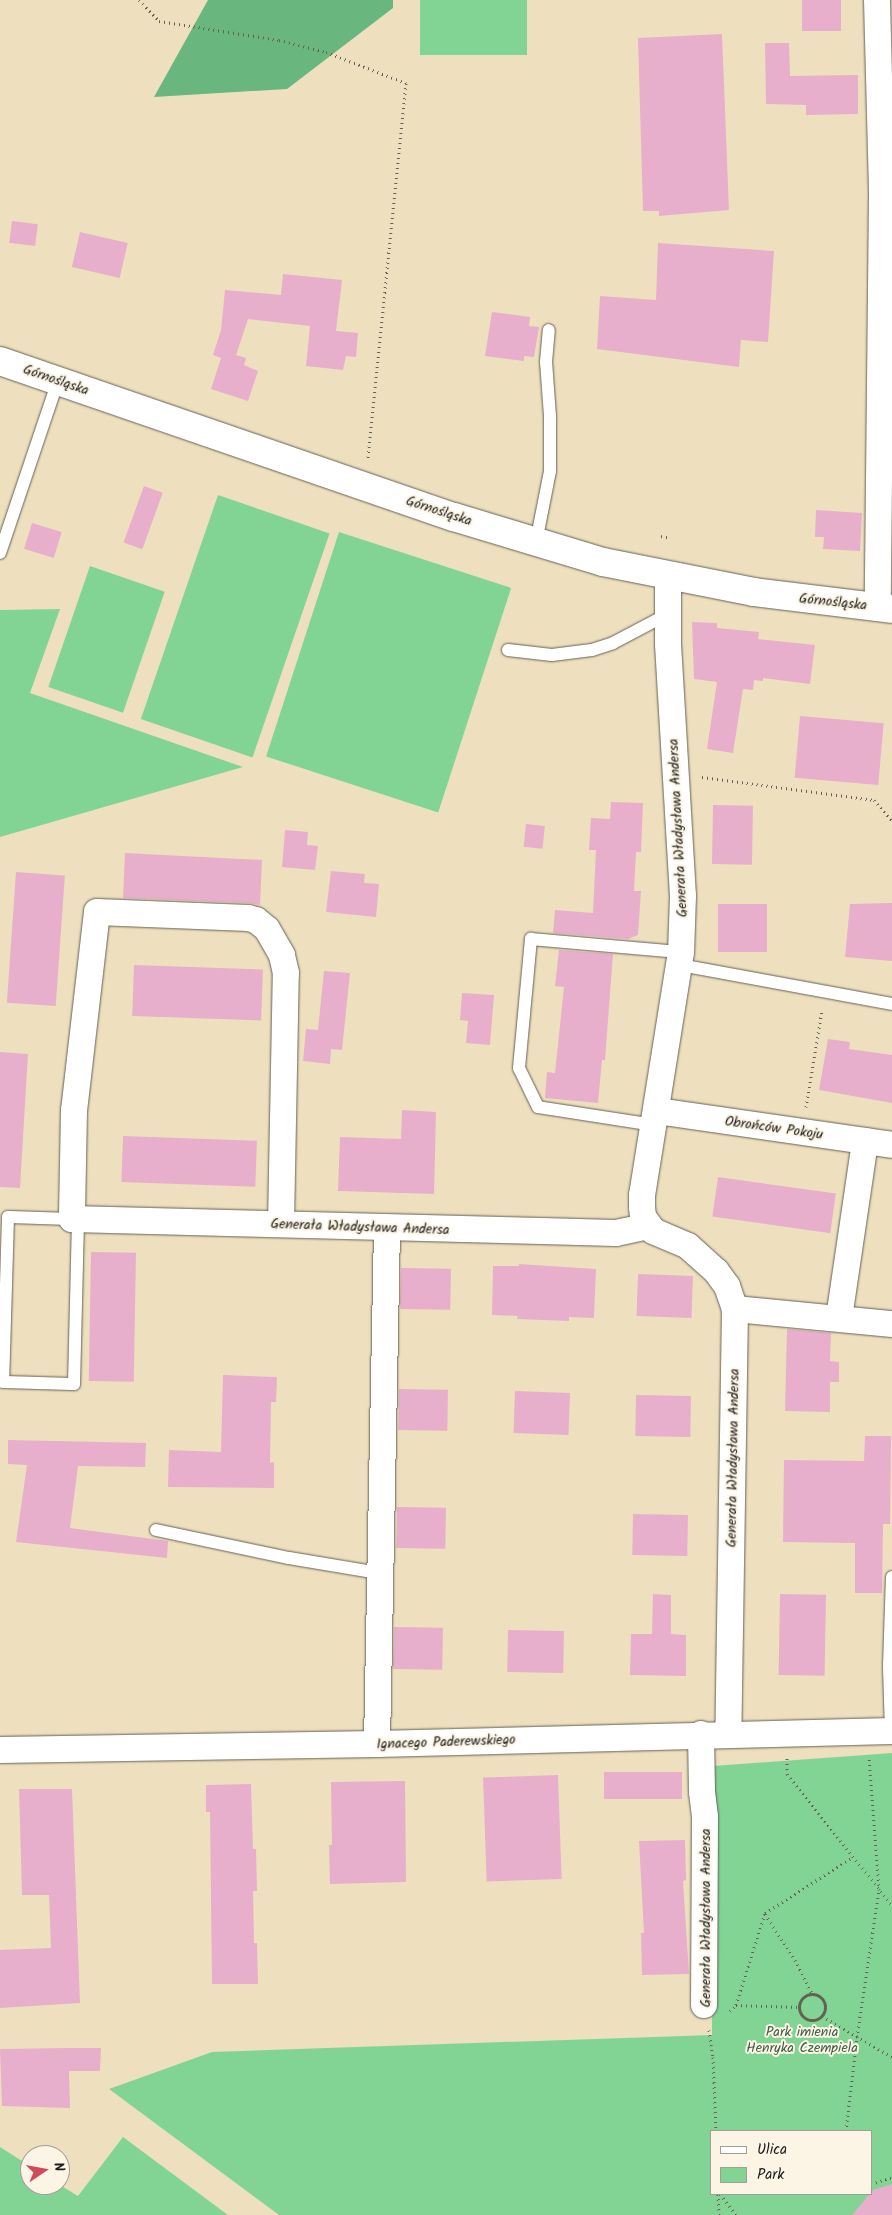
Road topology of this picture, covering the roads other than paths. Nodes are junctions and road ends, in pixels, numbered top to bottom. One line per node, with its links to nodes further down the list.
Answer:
1 (877, 0): 8 (street)
2 (550, 330): 5 (lane)
3 (0, 361): 4 (street, Górnośląska)
4 (58, 381): 5 (street, Górnośląska); 6 (lane)
5 (536, 542): 7 (street, Górnośląska)
6 (0, 553)
7 (668, 577): 8 (street, Górnośląska); 9 (street, Generała Władysława Andersa)
8 (885, 608)
9 (666, 615): 10 (lane); 11 (street, Generała Władysława Andersa)
10 (508, 650)
11 (681, 958): 12 (lane); 13 (street, Generała Władysława Andersa); 13 (lane)
12 (892, 1004)
13 (655, 1118): 14 (street, Obrońców Pokoju); 18 (street, Generała Władysława Andersa)
14 (865, 1141): 15 (street, Obrońców Pokoju); 21 (street)
15 (892, 1144)
16 (75, 1219): 16 (lane); 17 (street, Generała Władysława Andersa); 17 (street)
17 (281, 1224): 19 (street, Generała Władysława Andersa)
18 (648, 1226): 19 (street, Generała Władysława Andersa); 20 (street, Generała Władysława Andersa)
19 (387, 1228): 24 (street)
20 (735, 1310): 21 (street); 27 (street, Generała Władysława Andersa)
21 (839, 1318): 22 (street)
22 (892, 1324)
23 (156, 1530): 24 (lane)
24 (379, 1573): 29 (street)
25 (892, 1577): 26 (lane)
26 (891, 1731): 27 (street, Ignacego Paderewskiego)
27 (728, 1733): 28 (street, Ignacego Paderewskiego)
28 (701, 1734): 29 (street, Ignacego Paderewskiego); 31 (street, Generała Władysława Andersa)
29 (377, 1744): 30 (street, Ignacego Paderewskiego)
30 (0, 1750)
31 (713, 2019)

